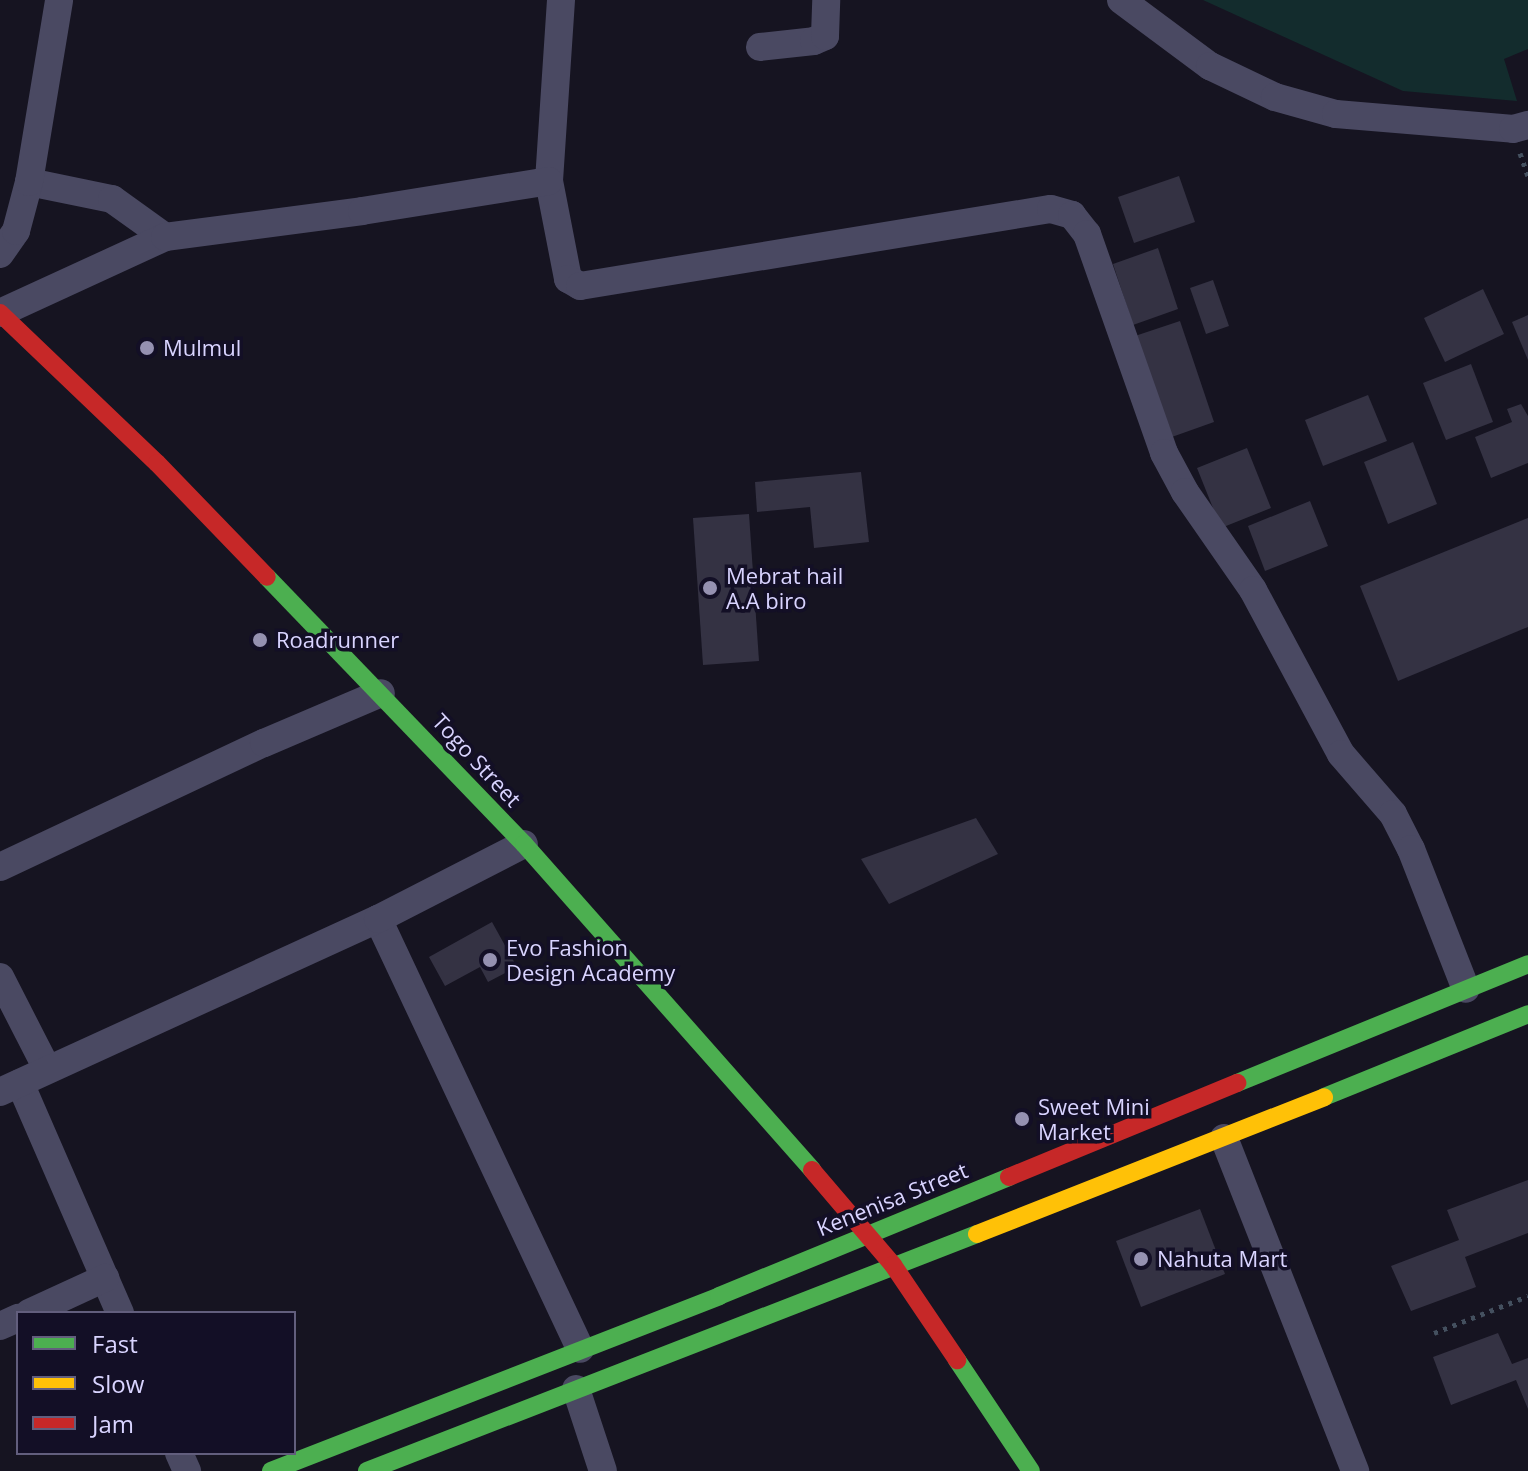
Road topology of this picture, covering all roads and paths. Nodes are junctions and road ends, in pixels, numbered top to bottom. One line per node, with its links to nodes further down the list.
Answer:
1 (59, 0): 8 (street)
2 (561, 0): 7 (street)
3 (826, 0): 5 (street)
4 (1121, 0): 6 (street)
5 (760, 47)
6 (1528, 125)
7 (549, 181): 9 (street); 18 (street)
8 (29, 182): 9 (street); 10 (street)
9 (165, 237): 11 (street)
10 (0, 254)
11 (0, 313): 12 (main road, Togo Street)
12 (381, 693): 13 (main road, Togo Street); 14 (street)
13 (524, 844): 15 (street); 23 (main road, Togo Street)
14 (0, 867)
15 (378, 919): 20 (street); 30 (street)
16 (1528, 964): 18 (main road, Kenenisa Street)
17 (0, 977): 20 (street)
18 (1466, 989): 23 (main road, Kenenisa Street)
19 (1528, 1014): 22 (main road)
20 (47, 1069): 21 (street)
21 (10, 1088): 25 (street)
22 (1224, 1138): 24 (main road); 36 (street)
23 (868, 1234): 24 (main road, Togo Street); 30 (main road, Kenenisa Street)
24 (893, 1265): 31 (main road); 35 (main road, Togo Street)
25 (105, 1278): 27 (street); 28 (street)
26 (1528, 1296): 29 (path)
27 (33, 1311)
28 (119, 1311)
29 (1434, 1333)
30 (580, 1349): 32 (main road, Kenenisa Street)
31 (576, 1389): 33 (main road); 34 (street)
32 (271, 1471)
33 (367, 1471)
34 (603, 1471)
35 (1031, 1471)
36 (1355, 1471)

